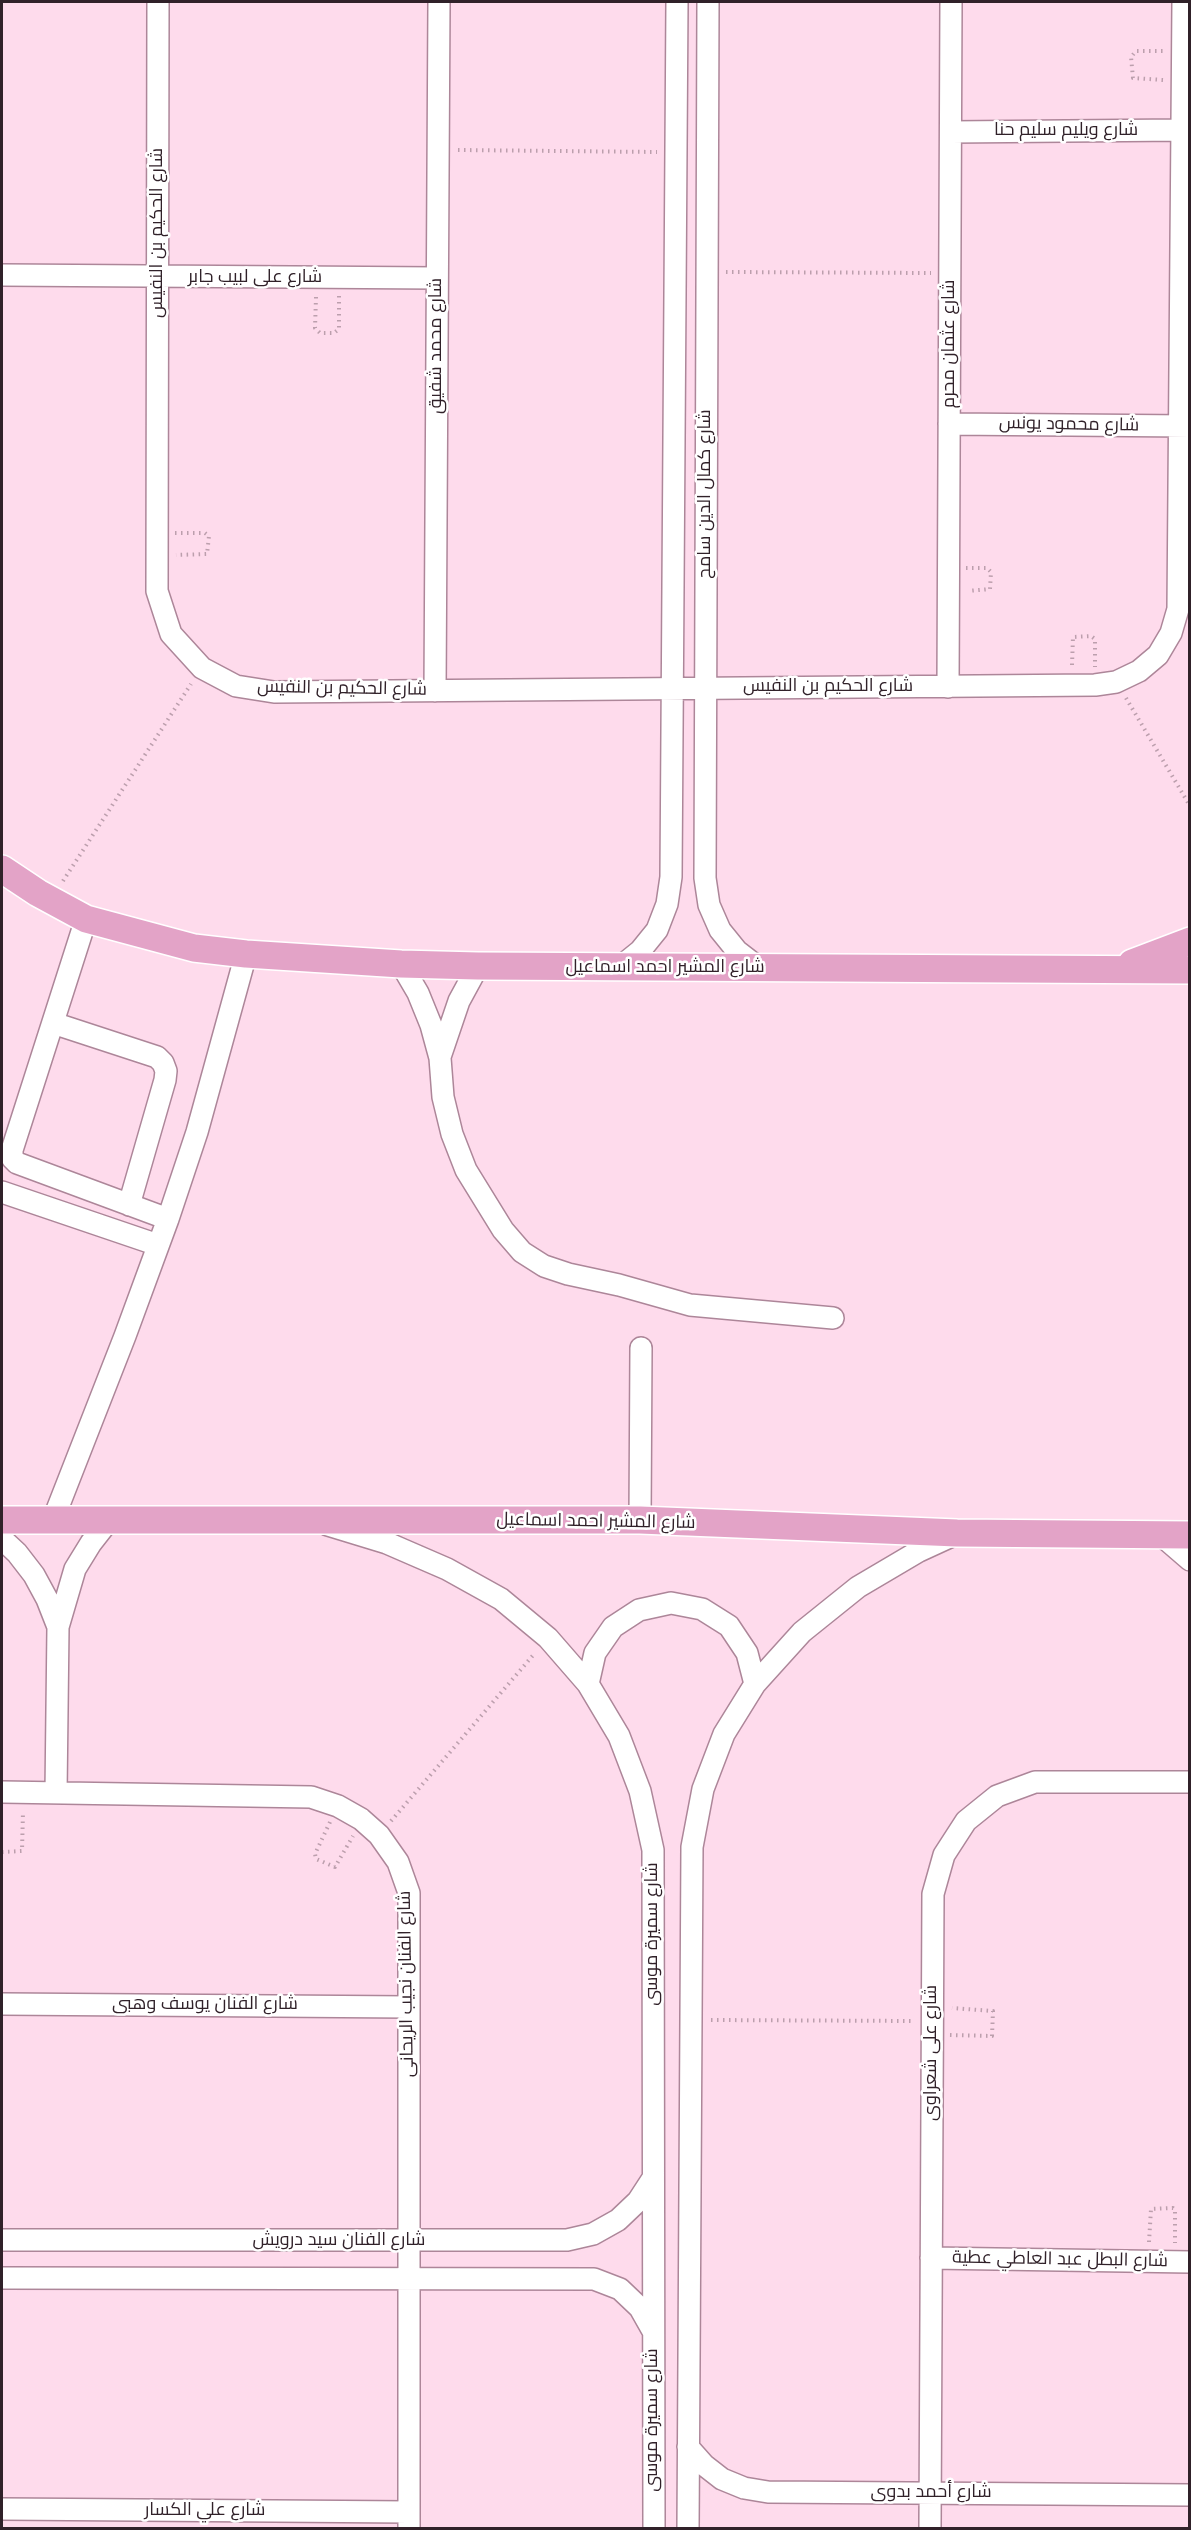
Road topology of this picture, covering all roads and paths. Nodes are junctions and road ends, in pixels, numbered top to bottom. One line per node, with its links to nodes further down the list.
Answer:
1 (158, 2): 16 (street, شارع الحكيم بن النفيس)
2 (439, 2): 11 (street, شارع محمد شفيق)
3 (676, 2): 12 (street, شارع كمال الدين سامح)
4 (708, 2): 13 (street, شارع كمال الدين سامح)
5 (951, 2): 10 (street, شارع عثمان محرم)
6 (1183, 2): 7 (street)
7 (1182, 51): 8 (street); 8 (path)
8 (1182, 80): 9 (street)
9 (1182, 130): 10 (street, شارع ويليم سليم حنا); 20 (street)
10 (951, 132): 14 (street, شارع عثمان محرم)
11 (438, 150): 12 (path); 19 (street, شارع محمد شفيق)
12 (676, 152): 33 (street, شارع كمال الدين سامح)
13 (707, 272): 14 (path); 34 (street, شارع كمال الدين سامح)
14 (950, 273): 21 (street, شارع عثمان محرم)
15 (2, 275): 16 (street, شارع على لبيب جابر)
16 (158, 277): 17 (street, شارع على لبيب جابر); 24 (street, شارع الحكيم بن النفيس)
17 (316, 278): 18 (street, شارع على لبيب جابر); 18 (path)
18 (339, 278): 19 (street, شارع على لبيب جابر)
19 (437, 278): 35 (street, شارع محمد شفيق)
20 (1185, 352): 22 (street)
21 (950, 424): 22 (street, شارع محمود يونس); 26 (street, شارع عثمان محرم)
22 (1184, 426): 23 (street)
23 (1184, 497): 29 (street, شارع الحكيم بن النفيس)
24 (157, 533): 25 (street, شارع الحكيم بن النفيس); 25 (path)
25 (157, 556): 28 (street, شارع الحكيم بن النفيس)
26 (949, 567): 27 (street, شارع عثمان محرم); 27 (path)
27 (949, 591): 32 (street, شارع عثمان محرم)
28 (202, 668): 35 (street, شارع الحكيم بن النفيس); 39 (path)
29 (1116, 682): 31 (street, شارع الحكيم بن النفيس); 36 (path)
30 (1073, 685): 31 (street, شارع الحكيم بن النفيس); 31 (path); 32 (street, شارع الحكيم بن النفيس)
31 (1095, 685)
32 (948, 687): 34 (street, شارع الحكيم بن النفيس)
33 (672, 688): 34 (street, شارع الحكيم بن النفيس); 35 (street, شارع الحكيم بن النفيس); 45 (street, شارع كمال الدين سامح)
34 (705, 688): 46 (street, شارع كمال الدين سامح)
35 (435, 691)
36 (1190, 806)
37 (2, 868): 39 (main road)
38 (2, 884): 39 (main road)
39 (44, 897): 40 (main road, شارع المشير احمد اسماعيل)
40 (86, 919): 42 (main road, شارع المشير احمد اسماعيل); 49 (street)
41 (1190, 941): 47 (main road)
42 (246, 954): 43 (main road, شارع المشير احمد اسماعيل); 53 (street)
43 (401, 964): 44 (main road, شارع المشير احمد اسماعيل); 50 (street)
44 (478, 966): 45 (main road, شارع المشير احمد اسماعيل); 50 (street)
45 (619, 968): 46 (main road, شارع المشير احمد اسماعيل)
46 (759, 968): 47 (main road, شارع المشير احمد اسماعيل)
47 (1117, 968): 48 (main road, شارع المشير احمد اسماعيل)
48 (1190, 970)
49 (53, 1023): 52 (street); 52 (street)
50 (440, 1058): 55 (street)
51 (2, 1192): 54 (street)
52 (129, 1205): 53 (street)
53 (168, 1219): 54 (street)
54 (158, 1245): 58 (street)
55 (833, 1318)
56 (641, 1348): 61 (street)
57 (2, 1520): 58 (main road, شارع المشير احمد اسماعيل)
58 (53, 1520): 59 (main road, شارع المشير احمد اسماعيل)
59 (109, 1520): 60 (main road, شارع المشير احمد اسماعيل); 67 (street)
60 (310, 1520): 61 (main road, شارع المشير احمد اسماعيل); 68 (street, شارع سميرة موسى)
61 (640, 1520): 62 (main road, شارع المشير احمد اسماعيل)
62 (957, 1533): 63 (main road, شارع المشير احمد اسماعيل); 70 (street, شارع سميرة موسى)
63 (1161, 1535): 64 (main road, شارع المشير احمد اسماعيل); 66 (street)
64 (1190, 1535)
65 (2, 1539): 67 (street)
66 (1190, 1560)
67 (58, 1627): 74 (street)
68 (548, 1638): 69 (street, شارع سميرة موسى); 77 (path)
69 (588, 1684): 70 (street); 83 (street, شارع سميرة موسى)
70 (755, 1684): 81 (street, شارع سميرة موسى)
71 (1190, 1782): 82 (street, شارع على شعراوى)
72 (2, 1792): 73 (street, شارع الفنان نجيب الريحانى)
73 (23, 1793): 74 (street, شارع الفنان نجيب الريحانى); 78 (path)
74 (56, 1793): 75 (street, شارع الفنان نجيب الريحانى)
75 (338, 1806): 76 (street, شارع الفنان نجيب الريحانى); 76 (path)
76 (361, 1819): 77 (street, شارع الفنان نجيب الريحانى)
77 (379, 1835): 80 (street, شارع الفنان نجيب الريحانى)
78 (2, 1852)
79 (2, 2004): 80 (street, شارع الفنان يوسف وهبى)
80 (409, 2007): 85 (street, شارع الفنان نجيب الريحانى)
81 (691, 2019): 82 (path); 92 (street, شارع سميرة موسى)
82 (933, 2021): 82 (path); 86 (street, شارع على شعراوى)
83 (653, 2178): 85 (street, شارع الفنان سيد درويش); 91 (street, شارع سميرة موسى)
84 (2, 2240): 85 (street, شارع الفنان سيد درويش)
85 (410, 2241): 90 (street, شارع الفنان نجيب الريحانى)
86 (932, 2258): 87 (street, شارع البطل عبد العاطي عطية); 93 (street, شارع على شعراوى)
87 (1149, 2261): 88 (street, شارع البطل عبد العاطي عطية); 88 (path)
88 (1182, 2261)
89 (2, 2278): 90 (street, شارع الفنان سيد درويش)
90 (410, 2278): 91 (street, شارع الفنان سيد درويش); 96 (street, شارع الفنان نجيب الريحانى)
91 (653, 2332): 97 (street, شارع سميرة موسى)
92 (688, 2447): 93 (street, شارع أحمد بدوى); 98 (street, شارع سميرة موسى)
93 (930, 2493): 94 (street, شارع أحمد بدوى); 99 (street, شارع على شعراوى)
94 (1190, 2495)
95 (2, 2510): 96 (street, شارع علي الكسار)
96 (409, 2520)
97 (654, 2529)
98 (688, 2529)
99 (930, 2529)

